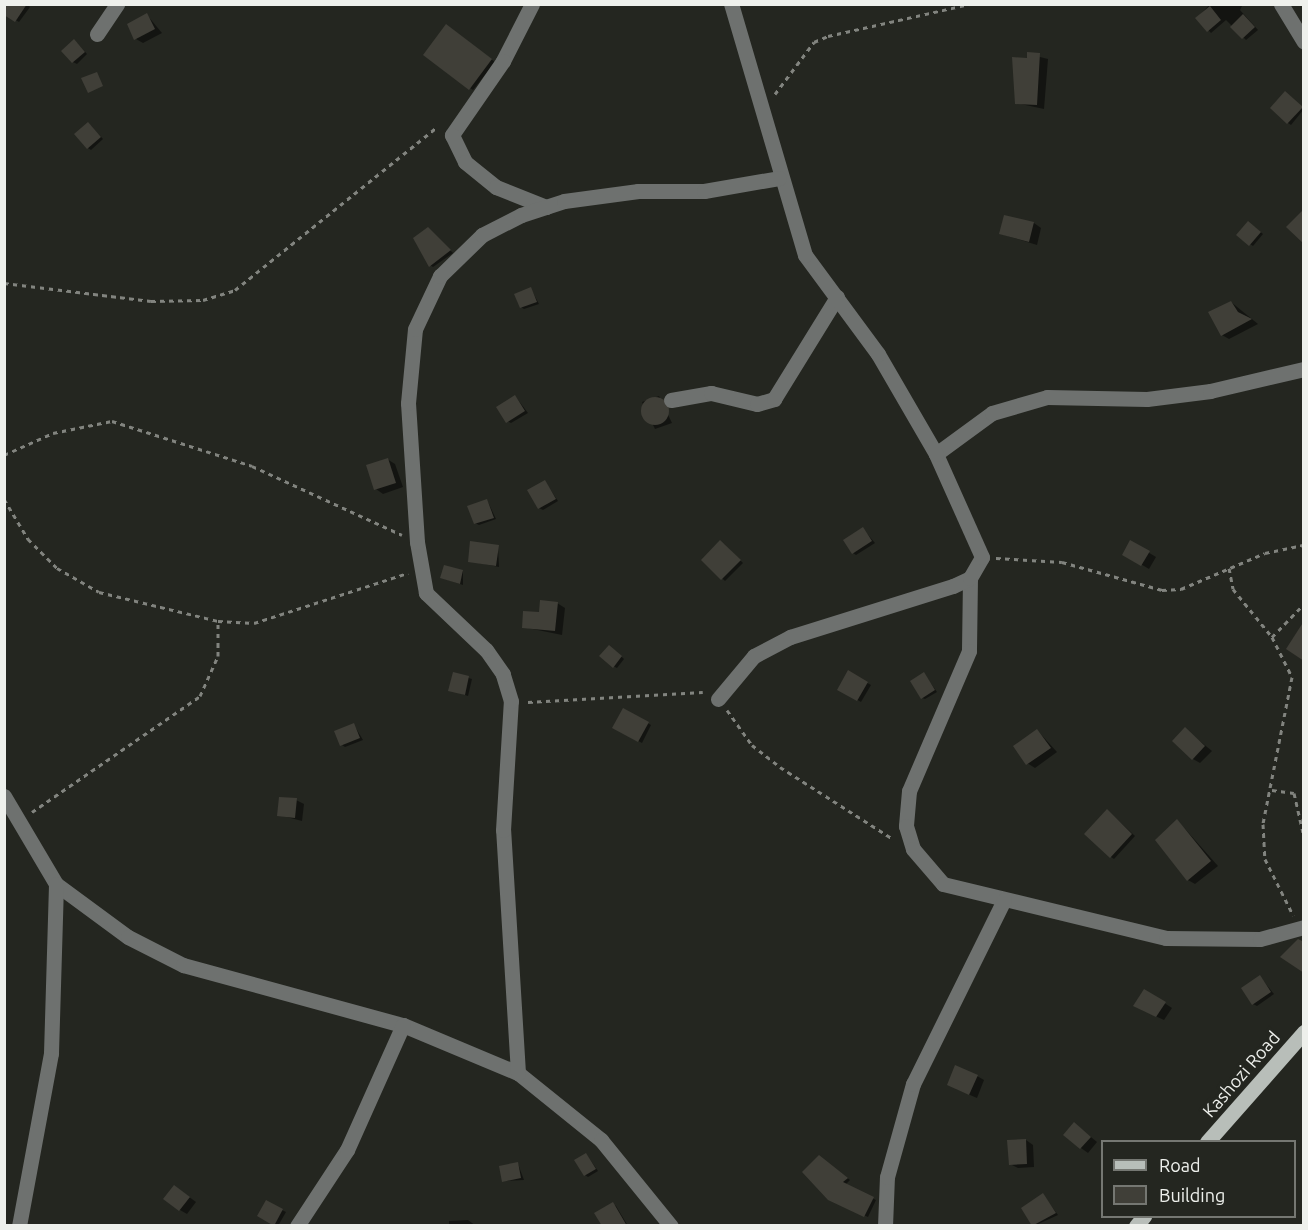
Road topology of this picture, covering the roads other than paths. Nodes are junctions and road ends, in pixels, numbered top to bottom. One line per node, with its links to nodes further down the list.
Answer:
1 (117, 4): 5 (street)
2 (532, 4): 8 (street)
3 (731, 4): 7 (street)
4 (1281, 4): 6 (street)
5 (97, 34)
6 (1304, 42)
7 (779, 178): 8 (street); 9 (street)
8 (546, 207): 21 (street)
9 (837, 297): 11 (street); 12 (street)
10 (1304, 369): 12 (street)
11 (671, 400)
12 (936, 454): 13 (street)
13 (970, 578): 14 (street); 17 (street)
14 (718, 699)
15 (4, 796): 16 (street)
16 (56, 884): 19 (street); 23 (street)
17 (1004, 900): 18 (street); 26 (street)
18 (1302, 926)
19 (403, 1025): 21 (street); 24 (street)
20 (1304, 1032): 22 (main road, Kashozi Road)
21 (518, 1073): 25 (street)
22 (1209, 1140)
23 (19, 1226)
24 (297, 1226)
25 (671, 1226)
26 (885, 1226)

